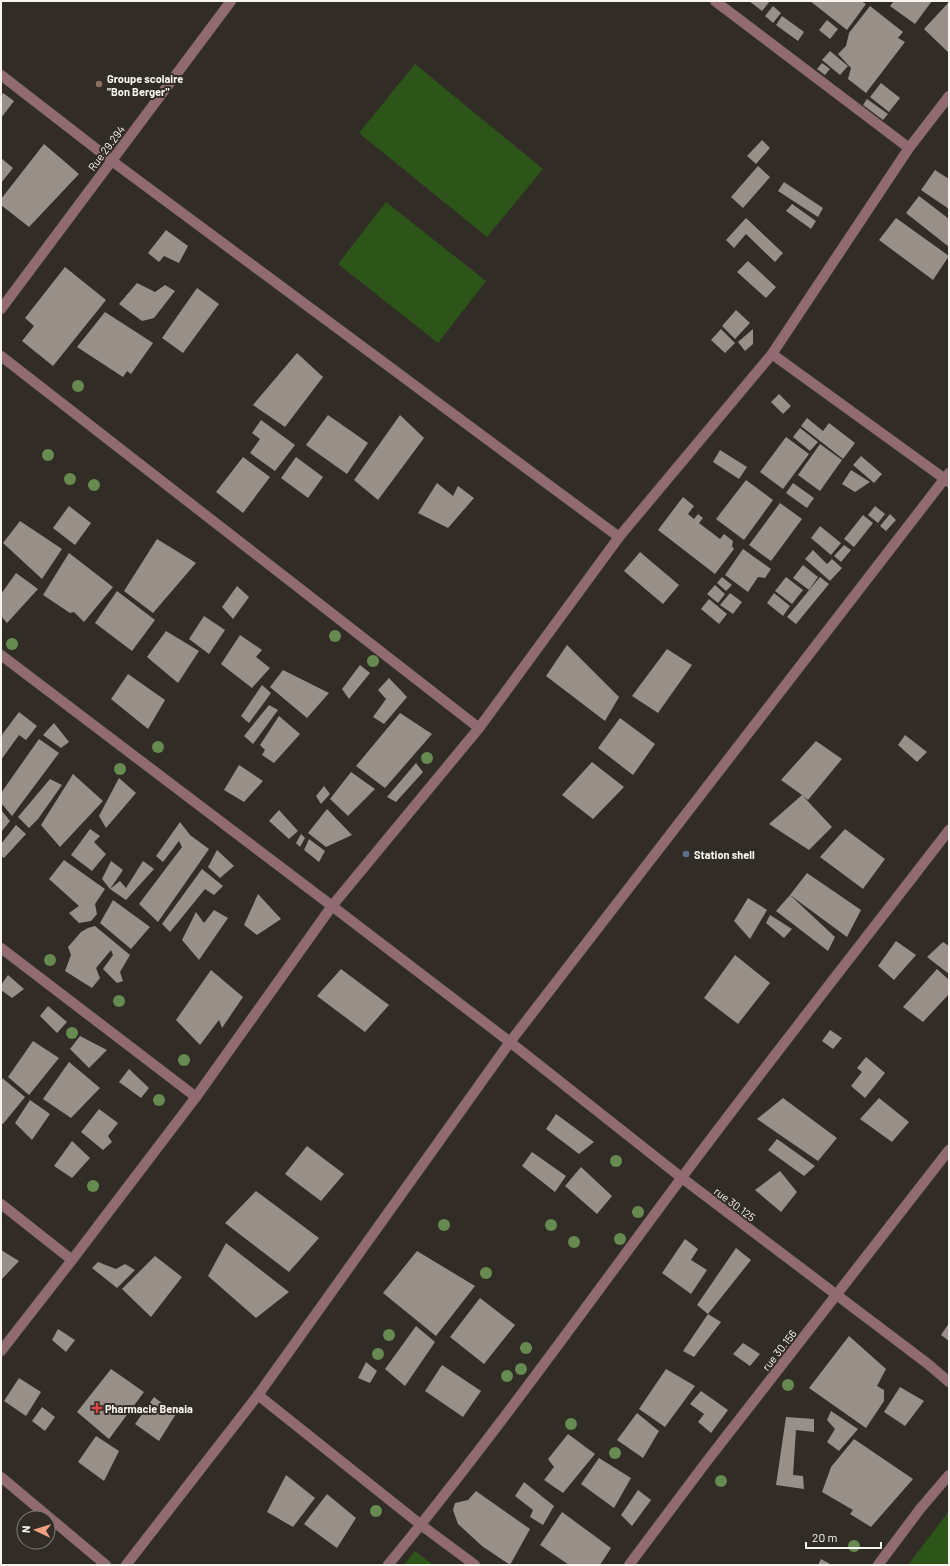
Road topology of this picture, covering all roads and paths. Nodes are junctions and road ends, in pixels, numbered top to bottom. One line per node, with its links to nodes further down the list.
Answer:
1 (231, 1): 6 (street, Rue 29.294)
2 (715, 1): 5 (street)
3 (1, 75): 6 (street)
4 (949, 96): 5 (street)
5 (909, 148): 8 (street)
6 (112, 161): 7 (street, Rue 29.294); 11 (street)
7 (1, 309)
8 (772, 354): 10 (street); 11 (street)
9 (1, 356): 13 (street)
10 (948, 478): 17 (street)
11 (619, 537): 13 (street)
12 (1, 655): 15 (street, rue 30.125)
13 (479, 728): 15 (street)
14 (949, 830): 20 (street)
15 (332, 906): 17 (street, rue 30.125); 18 (street)
16 (1, 948): 18 (street)
17 (510, 1042): 20 (street, rue 30.125); 26 (street)
18 (196, 1097): 22 (street)
19 (949, 1150): 23 (street, rue 30.156)
20 (682, 1178): 23 (street, rue 30.125); 29 (street)
21 (1, 1204): 22 (street)
22 (72, 1260): 24 (street)
23 (836, 1295): 25 (street, rue 30.125); 34 (street, rue 30.156)
24 (1, 1351)
25 (949, 1382)
26 (258, 1395): 29 (street); 31 (street)
27 (949, 1475): 35 (street)
28 (1, 1477): 30 (street)
29 (421, 1525): 32 (street); 33 (street)
30 (106, 1565)
31 (126, 1565)
32 (388, 1565)
33 (474, 1565)
34 (629, 1565)
35 (878, 1565)

